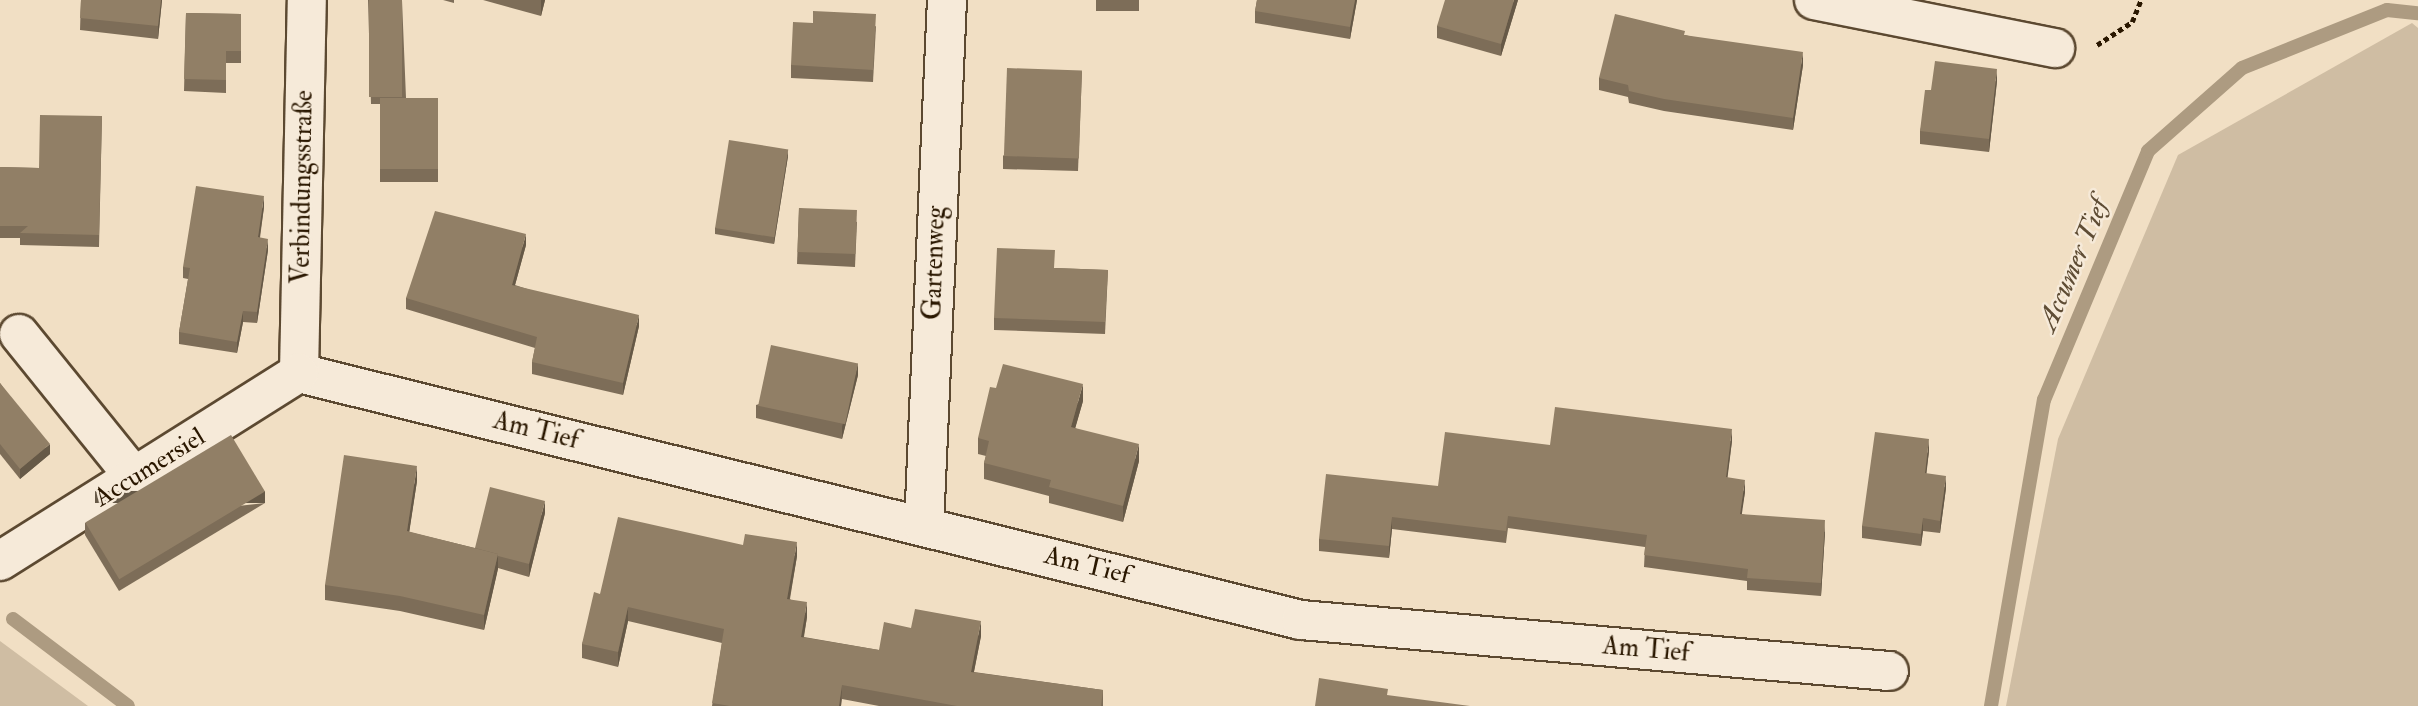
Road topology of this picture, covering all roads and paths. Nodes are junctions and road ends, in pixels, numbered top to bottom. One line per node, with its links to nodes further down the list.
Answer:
1 (307, 0): 7 (street, Verbindungsstraße)
2 (947, 0): 9 (street, Gartenweg)
3 (1814, 0): 5 (street)
4 (2141, 0): 5 (path)
5 (2054, 48)
6 (19, 334): 8 (street)
7 (299, 373): 8 (street, Accumersiel); 9 (street, Am Tief)
8 (135, 478): 10 (street, Accumersiel)
9 (924, 526): 11 (street, Am Tief)
10 (0, 561)
11 (1889, 671)

